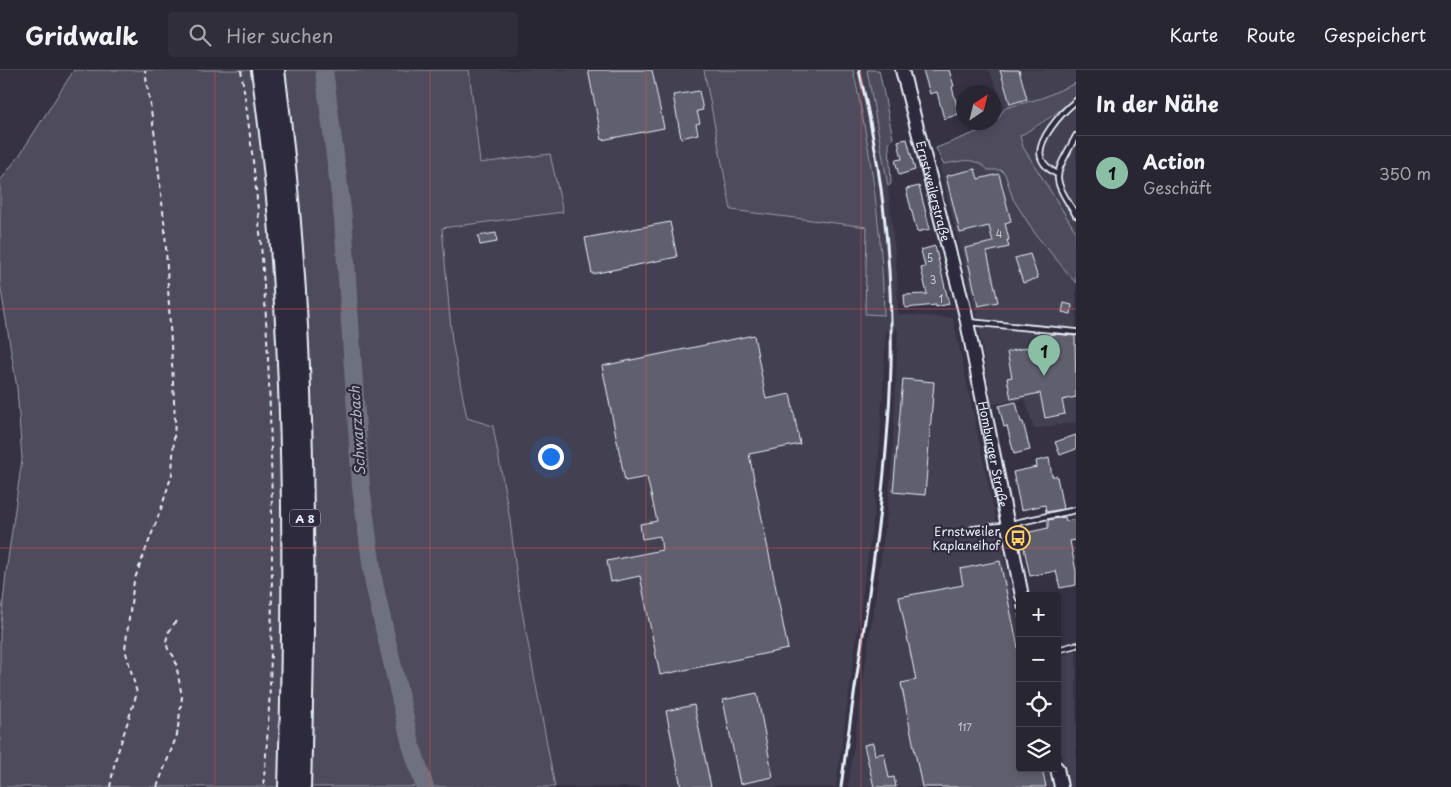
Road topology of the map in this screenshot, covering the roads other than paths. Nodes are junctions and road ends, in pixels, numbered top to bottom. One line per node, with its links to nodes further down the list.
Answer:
1 (260, 70): 17 (highway, A 8)
2 (276, 70): 18 (highway, A 8)
3 (902, 70): 8 (main road, Ernstweilerstraße)
4 (1076, 101): 6 (lane)
5 (1076, 136): 6 (lane)
6 (1057, 174): 7 (lane)
7 (1076, 215)
8 (966, 317): 9 (lane); 11 (main road, Homburger Straße)
9 (1076, 332)
10 (1076, 510): 11 (lane)
11 (1008, 525): 12 (lane); 13 (main road, Homburger Straße)
12 (973, 529)
13 (1018, 592)
14 (1076, 646): 15 (lane)
15 (1061, 649)
16 (1058, 772): 19 (main road)
17 (286, 787)
18 (302, 787)
19 (1061, 787)

